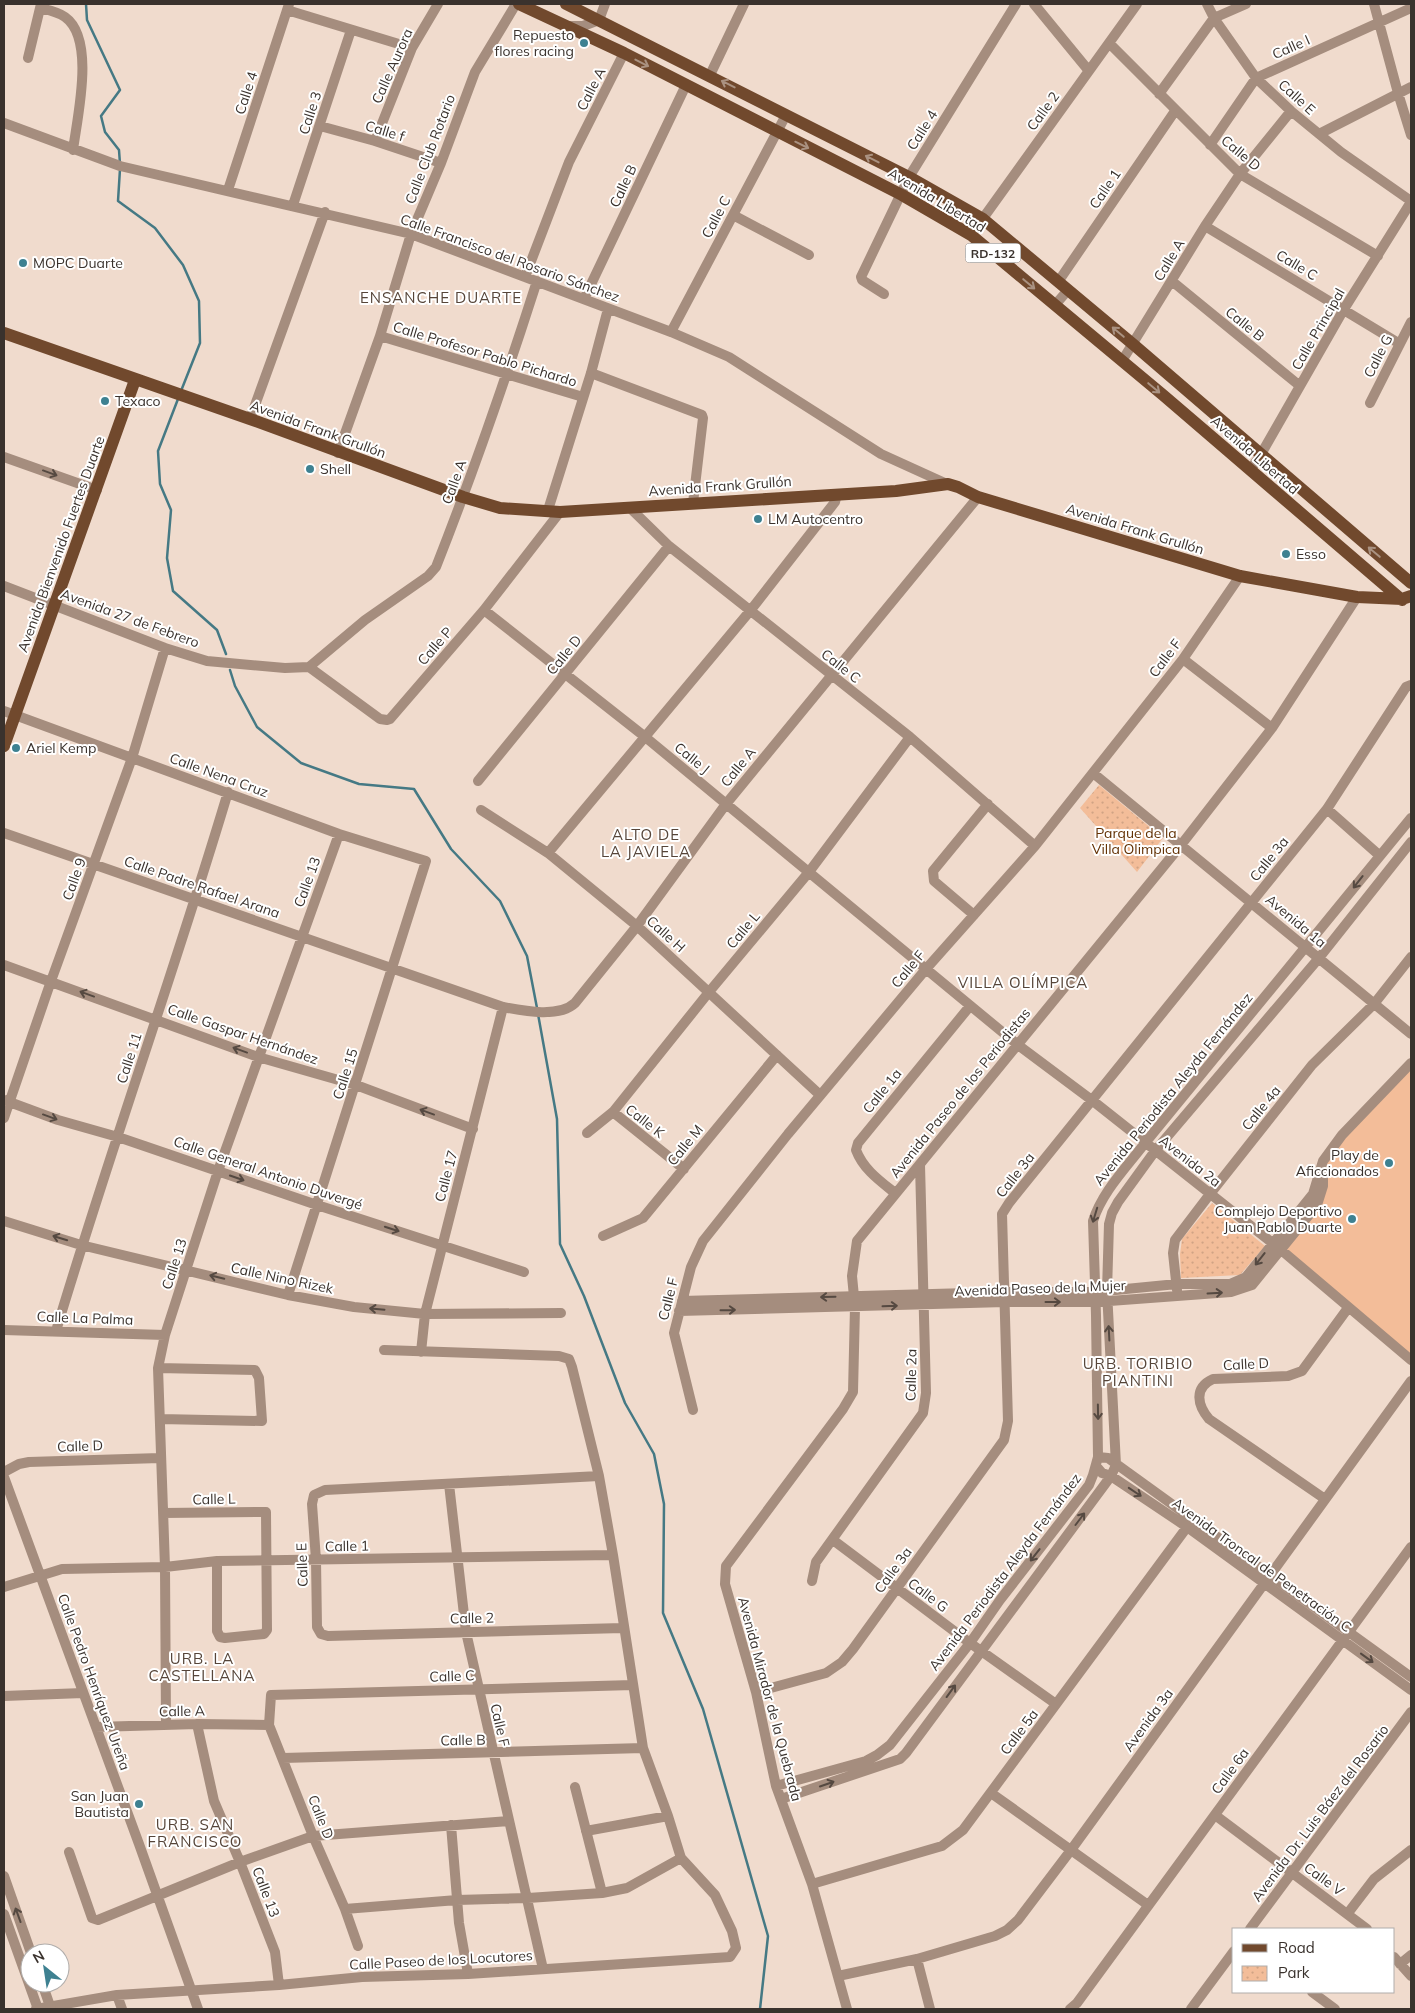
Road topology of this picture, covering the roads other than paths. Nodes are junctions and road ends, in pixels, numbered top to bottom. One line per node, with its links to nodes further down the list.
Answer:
1 (438, 4): 21 (street, Calle Aurora)
2 (518, 4): 18 (main road, Avenida Libertad / RD-132); 42 (street, Calle Club Rotario)
3 (566, 4): 16 (main road, Avenida Libertad / RD-132)
4 (605, 4): 16 (street)
5 (744, 4): 25 (street)
6 (1016, 4): 44 (street, Calle 4)
7 (1034, 4): 24 (street)
8 (1138, 4): 20 (street, Calle 2)
9 (1207, 4): 15 (street, Calle E)
10 (1246, 4): 15 (street)
11 (1374, 4): 17 (street)
12 (40, 6): 23 (street); 41 (street)
13 (288, 7): 19 (street); 45 (street, Calle 4)
14 (1411, 8): 17 (street, Calle I)
15 (1214, 18): 26 (street, Calle E); 30 (street)
16 (599, 20): 18 (street); 25 (main road, Avenida Libertad / RD-132)
17 (1379, 22): 26 (street, Calle I); 29 (street)
18 (565, 26): 22 (main road, Avenida Libertad / RD-132)
19 (351, 30): 21 (street); 35 (street, Calle 3)
20 (1109, 44): 24 (street, Calle 2); 30 (street, Calle D)
21 (412, 48): 39 (street, Calle Aurora)
22 (624, 53): 27 (main road, Avenida Libertad / RD-132, one-way to 27); 57 (street, Calle A)
23 (28, 58)
24 (1089, 71): 51 (street, Calle 2)
25 (710, 75): 33 (main road, Avenida Libertad / RD-132, one-way to 25)
26 (1256, 78): 32 (street, Calle E); 40 (street)
27 (686, 85): 36 (main road, Avenida Libertad / RD-132); 62 (street, Calle B)
28 (1411, 87): 29 (street, Calle E)
29 (1398, 93): 37 (street, Calle E); 38 (street)
30 (1159, 94): 31 (street, Calle D)
31 (1175, 111): 40 (street, Calle D); 60 (street, Calle 1)
32 (1291, 112): 37 (street, Calle E); 43 (street, Calle A)
33 (786, 115): 36 (street, Calle C); 44 (main road, Avenida Libertad / RD-132, one-way to 33)
34 (4, 123): 41 (street, Calle Francisco del Rosario Sánchez)
35 (320, 126): 39 (street, Calle f); 48 (street, Calle 3)
36 (776, 132): 46 (main road, Avenida Libertad / RD-132, one-way to 46); 50 (street, Calle C)
37 (1319, 134): 47 (street, Calle E)
38 (1411, 134)
39 (375, 141): 42 (street, Calle f)
40 (1210, 145): 43 (street, Calle D)
41 (73, 150): 45 (street, Calle Francisco del Rosario Sánchez)
42 (441, 163): 53 (street, Calle Club Rotario)
43 (1240, 174): 52 (street, Calle A); 56 (street, Calle D)
44 (909, 177): 46 (street, Calle 4); 51 (main road, Avenida Libertad / RD-132)
45 (228, 190): 48 (street, Calle Francisco del Rosario Sánchez)
46 (902, 195): 54 (main road, Avenida Libertad / RD-132); 61 (street, Calle 4)
47 (1411, 202): 56 (street, Calle Principal)
48 (293, 205): 49 (street, Calle Francisco del Rosario Sánchez)
49 (325, 212): 53 (street, Calle Francisco del Rosario Sánchez); 81 (street)
50 (733, 215): 55 (street); 68 (street, Calle C)
51 (983, 219): 54 (street, Calle 2); 60 (main road, Avenida Libertad / RD-132)
52 (1206, 226): 59 (street, Calle A); 65 (street, Calle C)
53 (411, 234): 57 (street, Calle Francisco del Rosario Sánchez); 70 (street, Calle Club Rotario)
54 (970, 235): 63 (main road, Avenida Libertad / RD-132, one-way to 63)
55 (809, 256)
56 (1378, 256): 65 (street, Calle Principal)
57 (525, 277): 58 (street, Calle Francisco del Rosario Sánchez)
58 (537, 282): 62 (street, Calle Francisco del Rosario Sánchez); 76 (street, Calle A)
59 (1172, 282): 72 (street, Calle A); 78 (street, Calle B)
60 (1063, 286): 63 (street, Calle 1); 72 (main road, Avenida Libertad / RD-132, one-way to 60)
61 (884, 294)
62 (584, 299): 64 (street, Calle Francisco del Rosario Sánchez)
63 (1056, 306): 74 (main road, Avenida Libertad / RD-132)
64 (608, 309): 68 (street, Calle Francisco del Rosario Sánchez); 75 (street)
65 (1344, 310): 71 (street, Calle C); 78 (street, Calle Principal)
66 (1411, 322): 71 (street, Calle G)
67 (4, 326): 73 (main road)
68 (671, 332): 86 (street, Calle Francisco del Rosario Sánchez)
69 (4, 333): 73 (main road)
70 (380, 336): 76 (street, Calle Profesor Pablo Pichardo); 82 (street, Calle Club Rotario)
71 (1400, 344): 80 (street, Calle G)
72 (1134, 345): 74 (street, Calle A); 83 (main road, Avenida Libertad / RD-132)
73 (41, 346): 77 (main road, Avenida Frank Grullón)
74 (1122, 361): 85 (main road, Avenida Libertad / RD-132, one-way to 85)
75 (591, 373): 79 (street); 91 (street)
76 (507, 374): 79 (street, Calle Profesor Pablo Pichardo); 89 (street, Calle A)
77 (135, 380): 81 (main road, Avenida Frank Grullón); 87 (main road, Avenida Bienvenido Fuertes Duarte)
78 (1300, 386): 83 (street, Calle Principal)
79 (583, 397): 93 (street)
80 (1370, 403)
81 (250, 419): 82 (main road, Avenida Frank Grullón)
82 (338, 453): 89 (main road, Avenida Frank Grullón)
83 (1260, 456): 85 (street, Calle Principal); 96 (main road, Avenida Libertad / RD-132, one-way to 83)
84 (4, 457): 87 (street, one-way to 87)
85 (1250, 470): 99 (main road, Avenida Libertad / RD-132)
86 (948, 484): 88 (main road, Avenida Frank Grullón); 90 (main road, Avenida Frank Grullón)
87 (97, 490): 100 (main road, Avenida Bienvenido Fuertes Duarte)
88 (838, 494): 91 (main road, Avenida Frank Grullón); 102 (street)
89 (463, 497): 93 (main road, Avenida Frank Grullón); 105 (street, Calle A)
90 (978, 497): 95 (main road, Avenida Frank Grullón); 107 (street, Calle A)
91 (693, 503): 92 (main road, Avenida Frank Grullón)
92 (629, 507): 93 (main road, Avenida Frank Grullón); 94 (street, Calle C)
93 (554, 511): 101 (street, Calle P)
94 (669, 546): 102 (street, Calle C); 106 (street, Calle D)
95 (1240, 576): 98 (main road, Avenida Frank Grullón); 104 (street, Calle F)
96 (1411, 584)
97 (4, 586): 100 (street, Avenida 27 de Febrero)
98 (1357, 597): 99 (main road, Avenida Frank Grullón); 110 (street, Avenida Paseo de los Periodistas)
99 (1408, 600)
100 (55, 606): 103 (street, Avenida 27 de Febrero); 109 (main road, Avenida Bienvenido Fuertes Duarte)
101 (484, 610): 105 (street, Calle P); 106 (street, Calle J)
102 (750, 611): 107 (street, Calle C); 111 (street)
103 (165, 648): 105 (street, Avenida 27 de Febrero); 114 (street, Calle 9)
104 (1183, 659): 110 (street); 115 (street, Calle F)
105 (309, 667)
106 (565, 675): 111 (street, Calle J); 116 (street, Calle D)
107 (830, 675): 112 (street, Calle C); 118 (street, Calle A)
108 (1411, 685): 120 (street, Calle 3a)
109 (9, 713): 113 (main road, Avenida Bienvenido Fuertes Duarte); 114 (street, Calle Nena Cruz)
110 (1272, 728): 126 (street, Avenida Paseo de los Periodistas)
111 (644, 736): 118 (street, Calle J); 128 (street)
112 (910, 737): 119 (street, Calle C); 132 (street, Calle L)
113 (4, 746)
114 (132, 758): 117 (street, Calle Nena Cruz); 131 (street, Calle 9)
115 (1093, 774): 126 (street, Avenida 1a); 127 (street, Calle F)
116 (478, 781)
117 (228, 792): 124 (street, Calle Nena Cruz); 133 (street, Calle 11)
118 (726, 804): 132 (street, Calle J); 136 (street, Calle A)
119 (988, 804): 127 (street, Calle C); 135 (street)
120 (1327, 809): 129 (street); 134 (street, Calle 3a)
121 (481, 810): 128 (street, Calle H)
122 (1411, 818): 129 (street, Avenida Periodista Aleyda Fernández)
123 (4, 833): 131 (street, Calle Padre Rafael Arana)
124 (339, 834): 130 (street, Calle Nena Cruz); 137 (street, Calle 13)
125 (1411, 842): 140 (street, Avenida Periodista Aleyda Fernández)
126 (1181, 845): 134 (street, Avenida 1a); 151 (street, Avenida Paseo de los Periodistas)
127 (1035, 846): 135 (street, Calle F)
128 (548, 853): 136 (street, Calle H)
129 (1379, 855): 138 (street, Avenida Periodista Aleyda Fernández, one-way to 138)
130 (426, 861): 142 (street, Calle 15)
131 (94, 864): 133 (street, Calle Padre Rafael Arana); 144 (street, Calle 9)
132 (809, 872): 143 (street, Calle J); 145 (street, Calle L)
133 (196, 899): 137 (street, Calle Padre Rafael Arana); 149 (street, Calle 11)
134 (1252, 901): 138 (street, Avenida 1a); 157 (street, Calle 3a)
135 (974, 915): 143 (street, Calle F)
136 (637, 926): 145 (street, Calle H); 148 (street, Calle A)
137 (302, 937): 142 (street, Calle Padre Rafael Arana); 153 (street, Calle 13)
138 (1305, 947): 140 (street, Avenida 1a); 164 (street, Avenida Periodista Aleyda Fernández)
139 (1411, 957): 146 (street, Calle 4a)
140 (1319, 958): 146 (street, Avenida 1a); 165 (street, Avenida Periodista Aleyda Fernández)
141 (4, 965): 144 (street, Calle Gaspar Hernández)
142 (393, 968): 148 (street, Calle Padre Rafael Arana); 155 (street, Calle 15)
143 (926, 969): 147 (street, Avenida 2a); 156 (street, Calle F)
144 (51, 981): 149 (street, Calle Gaspar Hernández, one-way to 144); 158 (street, Calle 9)
145 (709, 992): 152 (street, Calle H); 159 (street, Calle L)
146 (1374, 1004): 150 (street, Avenida 1a); 170 (street, Calle 4a)
147 (970, 1006): 151 (street, Avenida 2a); 169 (street, Calle 1a)
148 (504, 1007): 161 (street, Calle 17)
149 (156, 1019): 153 (street, Calle Gaspar Hernández, one-way to 149); 163 (street, Calle 11)
150 (1411, 1034)
151 (1018, 1045): 157 (street, Avenida 2a); 166 (street, Avenida Paseo de los Periodistas)
152 (777, 1055): 156 (street, Calle H); 167 (street, Calle M)
153 (258, 1056): 155 (street, Calle Gaspar Hernández); 168 (street, Calle 13)
154 (1411, 1063): 176 (street, Avenida Paseo de la Mujer)
155 (356, 1086): 161 (street, Calle Gaspar Hernández, one-way to 155); 171 (street, Calle 15)
156 (820, 1095): 187 (street, Calle F)
157 (1093, 1100): 164 (street, Avenida 2a); 184 (street, Calle 3a)
158 (6, 1101): 160 (street, Calle 9); 163 (street, Calle General Antonio Duvergé, one-way to 163)
159 (612, 1112): 162 (street, Calle L); 167 (street, Calle K)
160 (4, 1118)
161 (473, 1129): 175 (street, Calle 17)
162 (588, 1133)
163 (118, 1137): 168 (street, Calle General Antonio Duvergé); 174 (street, Calle 11)
164 (1145, 1143): 165 (street, Avenida 2a); 185 (street, Avenida Periodista Aleyda Fernández, one-way to 185)
165 (1155, 1151): 170 (street, Avenida 2a); 182 (street, Avenida Periodista Aleyda Fernández)
166 (920, 1165): 169 (street, Avenida Paseo de los Periodistas); 186 (street, Calle 2a)
167 (684, 1169): 173 (street, Calle M)
168 (218, 1172): 171 (street, Calle General Antonio Duvergé, one-way to 171); 177 (street, Calle 13)
169 (895, 1194): 181 (street, Avenida Paseo de los Periodistas)
170 (1210, 1194): 176 (street, Avenida 2a); 179 (street, Calle 4a)
171 (317, 1205): 175 (street, Calle General Antonio Duvergé, one-way to 175); 180 (street, Calle 15)
172 (4, 1221): 174 (street, Calle Nino Rizek, one-way to 172)
173 (602, 1236)
174 (81, 1245): 177 (street, Calle Nino Rizek); 194 (street, Calle 11)
175 (442, 1245): 178 (street, Calle General Antonio Duvergé); 192 (street, Calle 17)
176 (1276, 1247): 179 (street, Avenida Paseo de la Mujer, one-way to 179); 183 (street, Avenida Paseo de la Mujer, one-way to 176); 189 (street, Avenida 2a)
177 (187, 1270): 180 (street, Calle Nino Rizek, one-way to 177); 195 (street, Calle 13)
178 (524, 1272)
179 (1177, 1284): 182 (street, Avenida Paseo de la Mujer); 183 (street, Calle 4a)
180 (288, 1295): 192 (street, Calle Nino Rizek, one-way to 180)
181 (854, 1296): 186 (street, Avenida Paseo de la Mujer); 187 (street, Avenida Paseo de la Mujer, one-way to 187); 188 (street, Avenida Paseo de los Periodistas)
182 (1107, 1296): 183 (street, Avenida Paseo de la Mujer); 185 (street, Avenida Paseo de la Mujer); 205 (street, Avenida Periodista Aleyda Fernández, one-way to 182)
183 (1177, 1296)
184 (1005, 1297): 185 (street, Avenida Paseo de la Mujer); 186 (street, Avenida Paseo de la Mujer); 227 (street, Calle 3a)
185 (1095, 1297): 204 (street, Avenida Periodista Aleyda Fernández, one-way to 204)
186 (923, 1300): 188 (street, Avenida Paseo de la Mujer, one-way to 186); 214 (street, Calle 2a)
187 (682, 1301): 190 (street, Calle F)
188 (855, 1307): 190 (street, Avenida Paseo de la Mujer, one-way to 188); 221 (street, Avenida Paseo de los Periodistas)
189 (1348, 1308): 198 (street, Avenida 2a); 211 (street, Calle D)
190 (679, 1311): 201 (street, Calle F)
191 (561, 1313): 192 (street, Calle Nino Rizek)
192 (425, 1314): 197 (street, Calle 17)
193 (4, 1330): 194 (street, Calle La Palma)
194 (56, 1331): 195 (street, Calle La Palma)
195 (165, 1335): 199 (street, Calle 13)
196 (384, 1350): 197 (street)
197 (421, 1352): 207 (street)
198 (1411, 1360)
199 (158, 1368): 202 (street, Calle 13); 202 (street)
200 (1411, 1380): 211 (street, Avenida 3a)
201 (692, 1410)
202 (160, 1420): 203 (street, Calle 13)
203 (160, 1458): 206 (street, Calle D); 212 (street, Calle 13)
204 (1097, 1461): 205 (street, Avenida Troncal de Penetración C); 208 (street, Avenida Troncal de Penetración C); 232 (street, Avenida Periodista Aleyda Fernández, one-way to 232)
205 (1116, 1465): 208 (street, Avenida Periodista Aleyda Fernández); 213 (street, Avenida Troncal de Penetración C)
206 (4, 1472)
207 (598, 1476): 210 (street); 216 (street)
208 (1111, 1476): 213 (street, Avenida Troncal de Penetración C, one-way to 213); 233 (street, Avenida Periodista Aleyda Fernández, one-way to 208)
209 (4, 1477): 223 (street, Calle Pedro Henríquez Ureña)
210 (449, 1484): 217 (street, Calle F); 219 (street, Calle E)
211 (1325, 1499): 224 (street, Avenida 3a)
212 (162, 1513): 218 (street, Calle L); 222 (street, Calle 13)
213 (1190, 1523): 224 (street, Avenida Troncal de Penetración C); 242 (street, Calle 5a)
214 (833, 1540): 225 (street, Calle 2a); 227 (street, Calle G)
215 (1411, 1547): 231 (street, Calle 6a)
216 (613, 1556): 217 (street, Calle 1); 228 (street)
217 (458, 1558): 219 (street, Calle 1); 229 (street, Calle F)
218 (267, 1560): 219 (street, Calle 1); 220 (street, Calle 1); 220 (street)
219 (316, 1560): 230 (street, Calle E)
220 (216, 1561): 222 (street, Calle 1)
221 (726, 1566): 238 (street, Avenida Mirador de la Quebrada)
222 (165, 1567): 223 (street, Calle 1); 245 (street, Calle 13)
223 (40, 1575): 226 (street, Calle 1); 239 (street, Calle Pedro Henríquez Ureña)
224 (1267, 1579): 231 (street, Avenida Troncal de Penetración C); 261 (street, Avenida 3a)
225 (812, 1581)
226 (4, 1587)
227 (897, 1588): 232 (street, Calle G); 238 (street, Calle 3a)
228 (623, 1628): 229 (street, Calle 2); 235 (street)
229 (466, 1632): 230 (street, Calle 2); 236 (street, Calle F)
230 (321, 1634)
231 (1346, 1636): 234 (street, Avenida Troncal de Penetración C); 237 (street, Avenida Troncal de Penetración C, one-way to 237); 255 (street, Calle 6a)
232 (970, 1643): 233 (street, Calle G); 251 (street, Avenida Periodista Aleyda Fernández)
233 (981, 1651): 242 (street, Calle G); 254 (street, Avenida Periodista Aleyda Fernández, one-way to 233)
234 (1411, 1677)
235 (633, 1685): 236 (street, Calle C); 248 (street)
236 (478, 1689): 240 (street, Calle C); 249 (street, Calle F)
237 (1411, 1690)
238 (756, 1692): 251 (street, Avenida Mirador de la Quebrada)
239 (83, 1693): 241 (street); 247 (street, Calle Pedro Henríquez Ureña)
240 (271, 1695): 246 (street, Calle D)
241 (4, 1696)
242 (1056, 1704): 253 (street, Calle 5a)
243 (1411, 1712): 266 (street, Avenida Dr. Luis Báez del Rosario)
244 (197, 1724): 245 (street, Calle A); 246 (street, Calle A); 265 (street, Calle 13)
245 (166, 1725): 247 (street, Calle A)
246 (269, 1725): 250 (street, Calle D)
247 (96, 1727): 270 (street, Calle Pedro Henríquez Ureña)
248 (643, 1748): 249 (street, Calle B); 256 (street)
249 (492, 1753): 250 (street, Calle B); 257 (street, Calle F)
250 (283, 1758): 260 (street, Calle D)
251 (776, 1786): 254 (street, Avenida Mirador de la Quebrada)
252 (575, 1787): 259 (street)
253 (991, 1793): 261 (street); 268 (street, Calle 5a)
254 (781, 1799): 268 (street, Avenida Mirador de la Quebrada)
255 (1215, 1815): 266 (street, Calle V); 273 (street, Calle 6a)
256 (668, 1816): 259 (street); 264 (street)
257 (509, 1821): 258 (street); 271 (street, Calle F)
258 (451, 1825): 260 (street); 272 (street)
259 (586, 1831): 269 (street)
260 (313, 1836): 265 (street); 274 (street, Calle D)
261 (1071, 1850): 273 (street); 283 (street, Avenida 3a)
262 (1411, 1850): 275 (street)
263 (69, 1852): 270 (street)
264 (681, 1858): 269 (street); 285 (street, Calle Paseo de los Locutores)
265 (240, 1862): 270 (street); 289 (street, Calle 13)
266 (1293, 1873): 275 (street, Calle V); 277 (street, Avenida Dr. Luis Báez del Rosario)
267 (4, 1876): 279 (street, one-way to 267)
268 (812, 1884): 287 (street, Avenida Mirador de la Quebrada)
269 (602, 1892): 271 (street)
270 (158, 1896): 290 (street, Calle Pedro Henríquez Ureña)
271 (528, 1898): 272 (street); 285 (street, Calle F)
272 (457, 1900): 274 (street); 286 (street)
273 (1148, 1906): 300 (street, Calle 6a)
274 (345, 1909): 280 (street, Calle D)
275 (1348, 1913): 278 (street, Calle V)
276 (4, 1914): 295 (street)
277 (1251, 1928)
278 (1367, 1928)
279 (27, 1943)
280 (358, 1946)
281 (1232, 1954): 301 (street)
282 (1411, 1954): 284 (street)
283 (917, 1959): 287 (street, Avenida 3a); 299 (street)
284 (1397, 1960): 288 (street)
285 (543, 1969): 286 (street, Calle Paseo de los Locutores)
286 (468, 1974): 289 (street, Calle Paseo de los Locutores)
287 (838, 1976): 298 (street, Avenida Mirador de la Quebrada)
288 (1411, 1976)
289 (279, 1985): 290 (street, Calle Paseo de los Locutores)
290 (192, 1991): 293 (street, Calle Paseo de los Locutores); 297 (street, Calle Pedro Henríquez Ureña)
291 (46, 1993): 294 (street)
292 (1313, 1993): 302 (street)
293 (117, 1995): 294 (street, Calle Paseo de los Locutores); 296 (street)
294 (51, 2007): 295 (street, Calle Paseo de los Locutores)
295 (37, 2009)
296 (122, 2009)
297 (198, 2009)
298 (847, 2009)
299 (930, 2009)
300 (1070, 2009)
301 (1192, 2009)
302 (1335, 2009)

